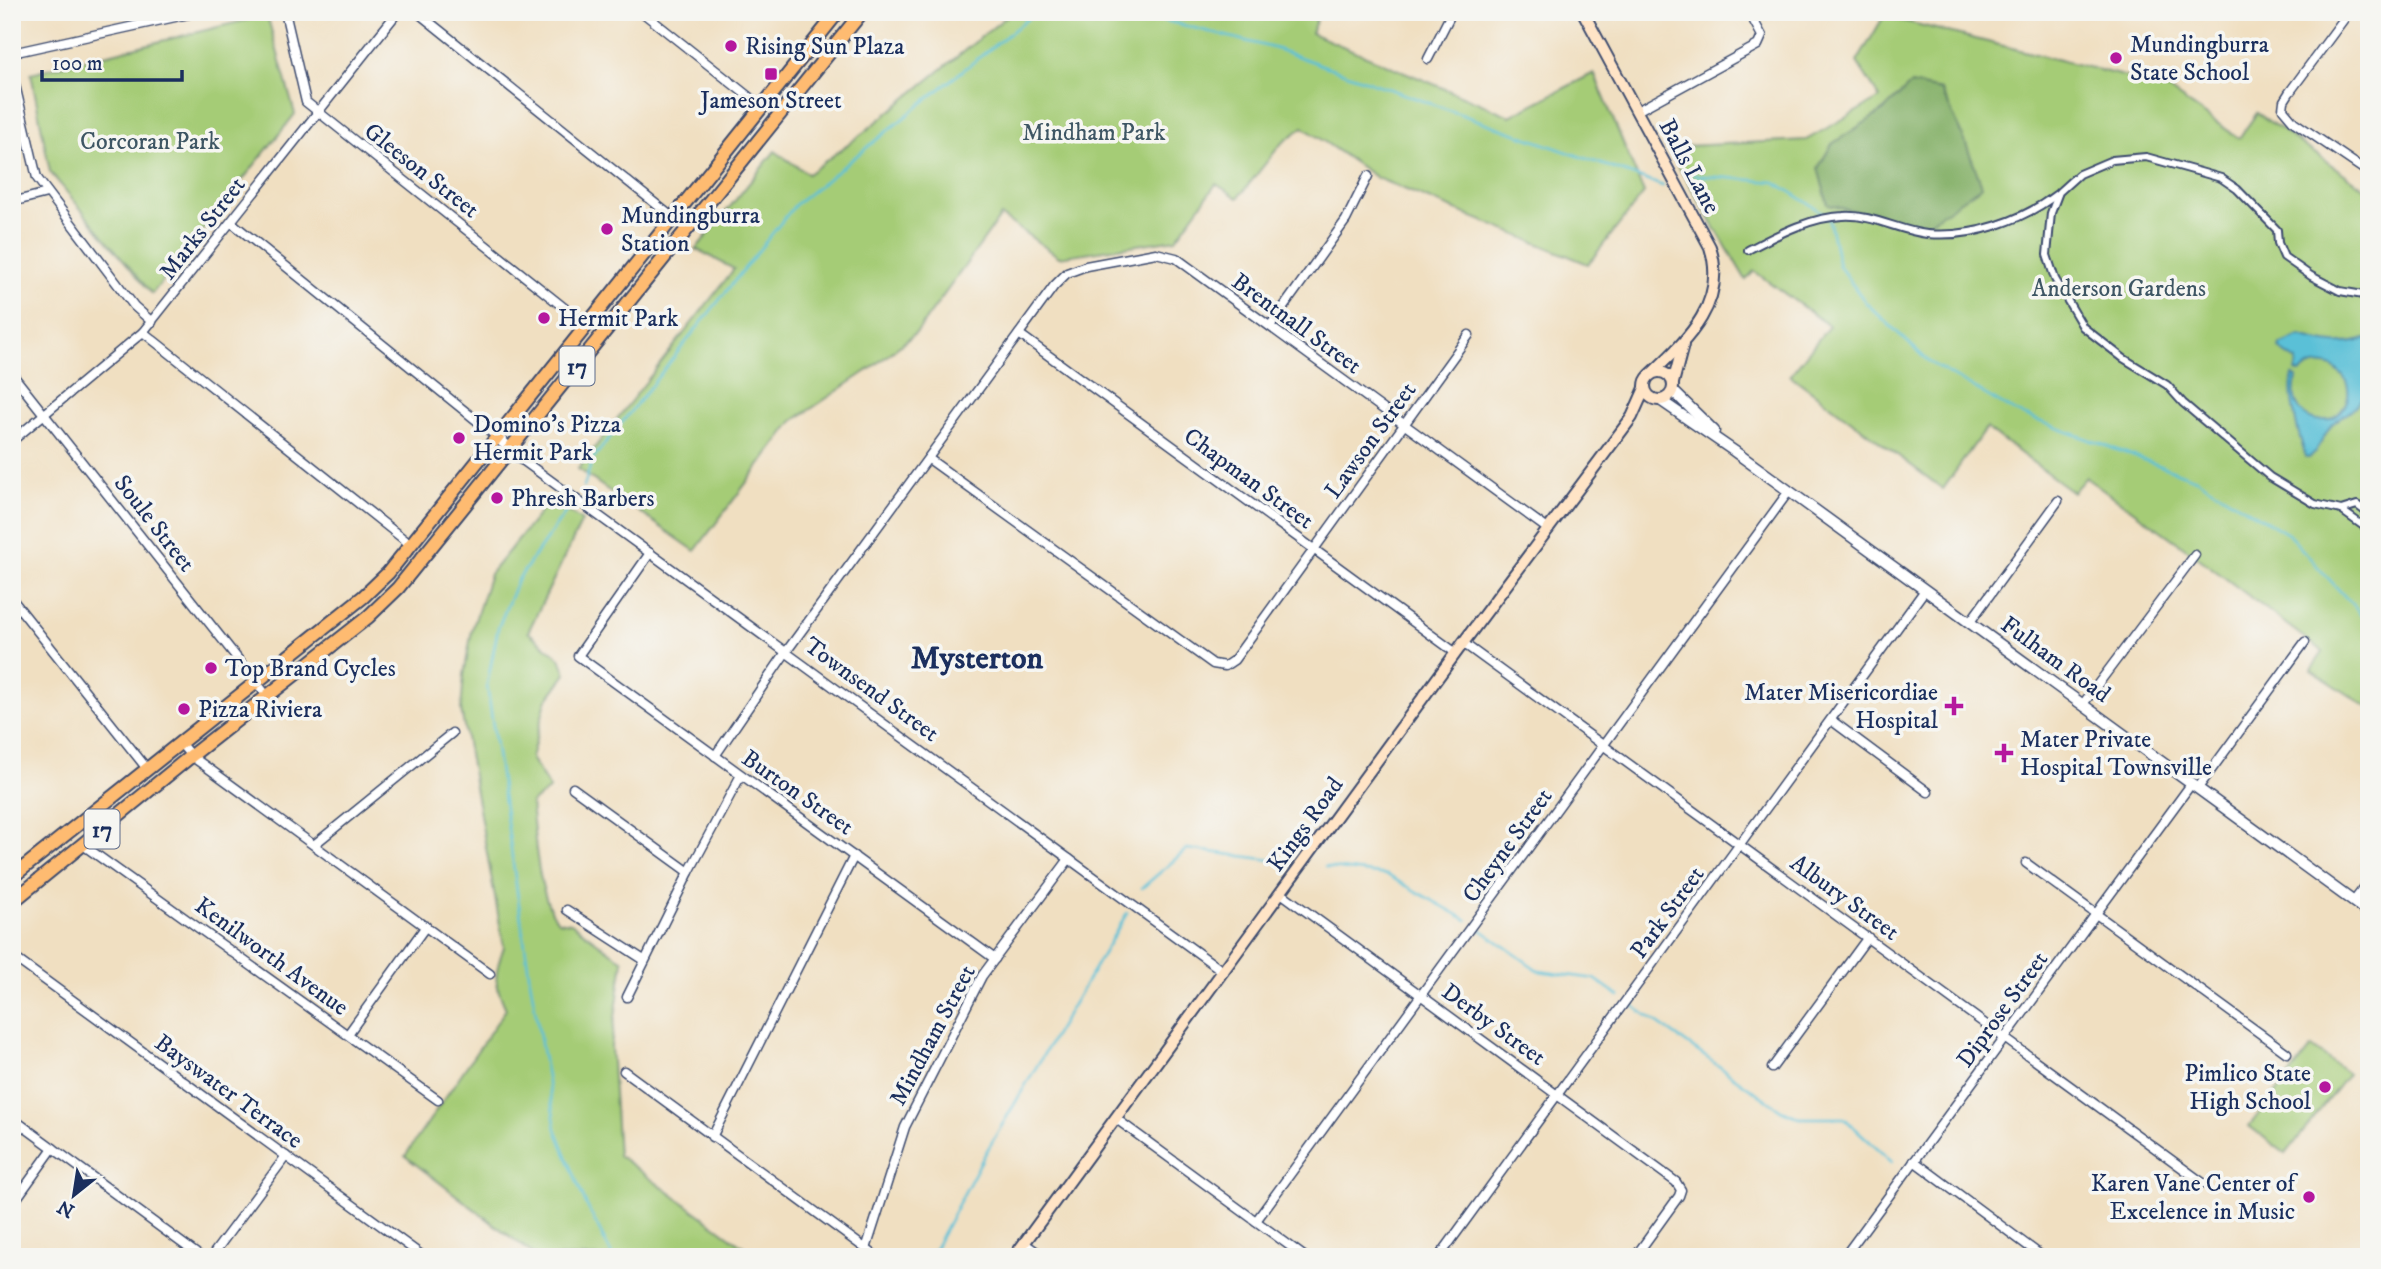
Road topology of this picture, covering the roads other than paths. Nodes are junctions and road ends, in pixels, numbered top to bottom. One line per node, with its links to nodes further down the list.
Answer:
1 (198, 12): 12 (street)
2 (285, 12): 17 (street, Gleeson Street)
3 (417, 12): 23 (street)
4 (642, 12): 15 (street)
5 (838, 12): 15 (main road, 17)
6 (862, 12): 25 (main road, 17)
7 (1452, 12): 13 (street)
8 (1583, 12): 16 (main road, Balls Lane)
9 (1749, 12): 16 (street)
10 (2349, 12): 18 (street)
11 (397, 13): 17 (street, Marks Street)
12 (12, 53)
13 (1428, 59)
14 (12, 72): 21 (street)
15 (763, 108): 23 (main road, 17)
16 (1637, 111): 34 (main road, Balls Lane)
17 (318, 112): 24 (street, Marks Street); 29 (street, Gleeson Street)
18 (2369, 173)
19 (1368, 176): 30 (street)
20 (2059, 192): 26 (street); 27 (street); 51 (street)
21 (47, 193): 22 (street); 28 (street)
22 (12, 202)
23 (673, 219): 25 (street); 29 (main road, 17)
24 (231, 222): 28 (street, Marks Street); 43 (street)
25 (687, 229): 45 (main road, 17)
26 (1748, 250)
27 (2369, 296)
28 (152, 322): 31 (street, Marks Street)
29 (587, 326): 43 (main road, 17)
30 (1270, 326): 32 (street, Brentnall Street); 42 (street, Brentnall Street)
31 (143, 332): 40 (street, Marks Street); 55 (street)
32 (1019, 334): 48 (street, Brentnall Street); 56 (street, Chapman Street)
33 (1469, 335): 42 (street, Lawson Street)
34 (1684, 343): 36 (main road, Balls Lane); 37 (main road, Balls Lane)
35 (12, 374): 40 (street, Soule Street)
36 (1650, 375): 37 (main road); 38 (main road)
37 (1673, 387): 39 (main road); 46 (street, Fulham Road)
38 (1644, 388): 39 (main road); 41 (main road, Kings Road)
39 (1658, 400): 41 (main road, Kings Road); 46 (street, Fulham Road)
40 (46, 416): 44 (street, Marks Street); 66 (street, Soule Street)
41 (1632, 417): 53 (main road, Kings Road)
42 (1404, 425): 53 (street, Brentnall Street); 56 (street, Lawson Street)
43 (497, 437): 45 (street, Townsend Street); 55 (main road, 17)
44 (12, 441)
45 (510, 449): 47 (street, Townsend Street); 67 (main road, 17)
46 (1734, 451): 49 (street, Fulham Road)
47 (521, 459): 57 (street, Townsend Street)
48 (929, 459): 56 (street, Lawson Street); 64 (street, Brentnall Street)
49 (1789, 491): 59 (street, Fulham Road); 72 (street, Cheyne Street)
50 (2058, 501): 61 (street)
51 (2341, 510): 52 (street); 54 (street)
52 (2369, 514)
53 (1549, 530): 63 (main road, Kings Road)
54 (2369, 530)
55 (411, 545): 66 (main road, 17)
56 (1314, 549): 65 (street, Chapman Street)
57 (650, 554): 64 (street, Townsend Street); 74 (street, Burton Street)
58 (2195, 555): 68 (street)
59 (1926, 590): 61 (street, Fulham Road); 69 (street, Park Street)
60 (12, 599): 75 (street)
61 (1970, 622): 68 (street, Fulham Road)
62 (2305, 642): 77 (street, Diprose Street)
63 (1463, 643): 65 (main road, Kings Road); 72 (street, Albury Street)
64 (786, 652): 74 (street, Brentnall Street); 84 (street, Townsend Street)
65 (1456, 653): 89 (main road, Kings Road)
66 (257, 683): 67 (street, Soule Street); 71 (main road, 17)
67 (268, 697): 73 (main road, 17)
68 (2083, 704): 77 (street, Fulham Road)
69 (1831, 720): 79 (street); 82 (street, Park Street)
70 (452, 733): 80 (street)
71 (181, 744): 73 (street); 75 (main road, 17)
72 (1604, 746): 82 (street, Albury Street); 102 (street, Cheyne Street)
73 (191, 756): 80 (street); 81 (main road, 17)
74 (715, 756): 76 (street, Burton Street)
75 (148, 770): 87 (main road, 17)
76 (741, 775): 83 (street, Burton Street); 86 (street)
77 (2195, 786): 90 (street, Fulham Road); 94 (street, Diprose Street)
78 (573, 788): 86 (street)
79 (1928, 792)
80 (315, 844): 95 (street)
81 (83, 845): 91 (main road, 17); 104 (street, Kenilworth Avenue)
82 (1740, 845): 96 (street, Albury Street); 109 (street, Park Street)
83 (855, 856): 98 (street, Burton Street); 113 (street)
84 (1069, 859): 98 (street, Mindham Street); 100 (street, Townsend Street)
85 (2026, 863): 94 (street)
86 (689, 872): 99 (street)
87 (12, 877)
88 (2369, 881): 90 (street)
89 (1281, 893): 100 (main road, Kings Road); 102 (street, Derby Street)
90 (2354, 901): 93 (street, Fulham Road)
91 (12, 902)
92 (567, 910): 99 (street)
93 (2369, 912)
94 (2096, 914): 105 (street, Diprose Street); 106 (street)
95 (426, 926): 101 (street); 104 (street)
96 (1868, 937): 105 (street, Albury Street); 107 (street)
97 (12, 956): 115 (street, Bayswater Terrace)
98 (995, 959): 121 (street, Mindham Street)
99 (644, 960): 103 (street)
100 (1224, 972): 112 (main road, Kings Road)
101 (490, 974)
102 (1422, 995): 109 (street, Derby Street); 119 (street, Cheyne Street)
103 (627, 997)
104 (348, 1034): 110 (street, Kenilworth Avenue)
105 (2005, 1038): 116 (street, Diprose Street); 117 (street, Albury Street)
106 (2287, 1053)
107 (1772, 1068)
108 (624, 1071): 113 (street)
109 (1557, 1094): 129 (street, Park Street); 130 (street, Derby Street)
110 (438, 1101)
111 (12, 1118): 114 (street)
112 (1115, 1118): 119 (street); 120 (main road, Kings Road)
113 (712, 1137): 121 (street)
114 (53, 1148): 118 (street); 122 (street)
115 (286, 1156): 123 (street); 124 (street, Bayswater Terrace)
116 (1914, 1161): 131 (street, Diprose Street); 132 (street)
117 (2203, 1183)
118 (12, 1205)
119 (1256, 1221): 128 (street)
120 (1024, 1243): 126 (main road, Kings Road); 127 (street)
121 (866, 1249): 125 (street)
122 (201, 1257)
123 (211, 1257)
124 (424, 1257)
125 (877, 1257)
126 (1014, 1257)
127 (1044, 1257)
128 (1305, 1257)
129 (1439, 1257)
130 (1635, 1257)
131 (1844, 1257)
132 (2043, 1257)

